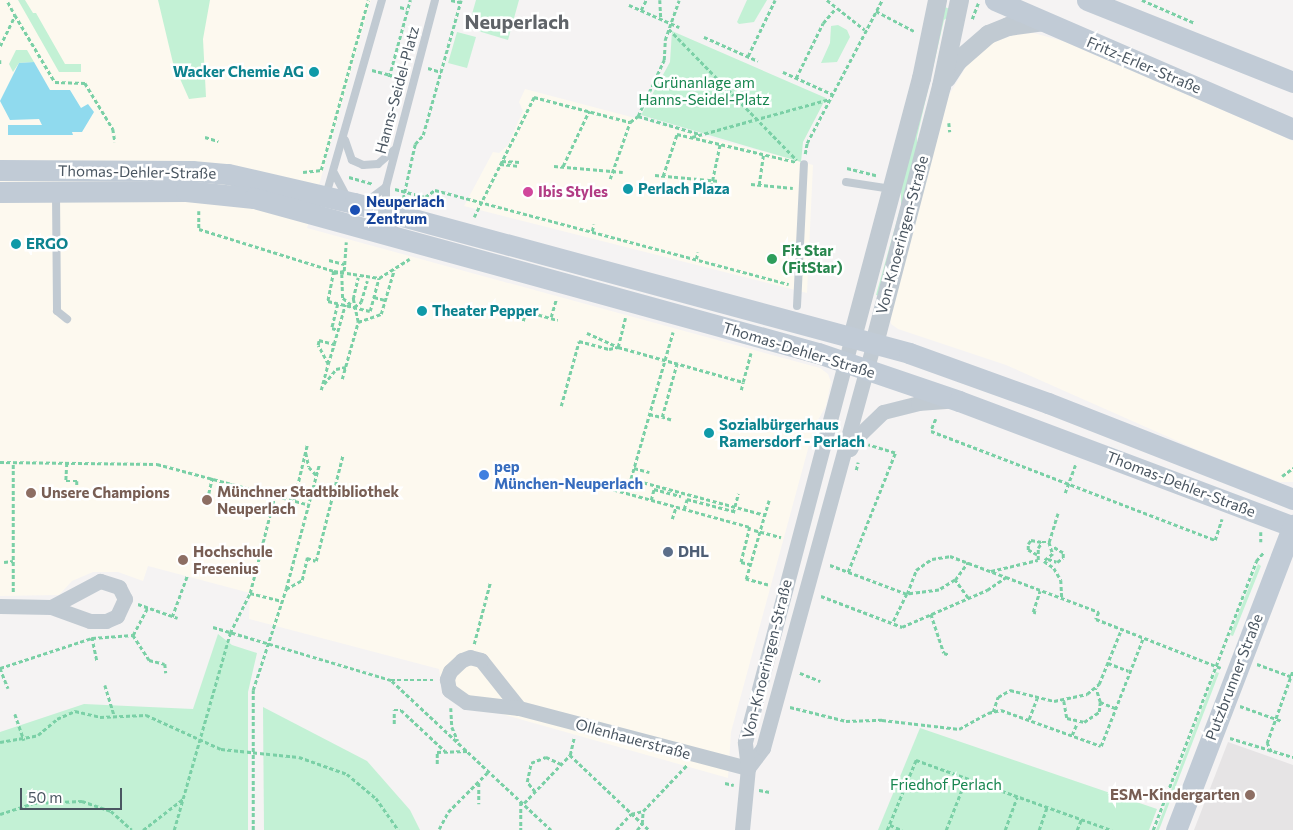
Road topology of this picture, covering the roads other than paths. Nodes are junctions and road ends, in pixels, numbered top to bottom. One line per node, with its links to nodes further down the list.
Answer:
1 (382, 0): 10 (lane)
2 (435, 0): 11 (lane, Hanns-Seidel-Platz)
3 (937, 0): 17 (street, Von-Knoeringen-Straße)
4 (1087, 0): 7 (main road)
5 (977, 2): 6 (main road, Fritz-Erler-Straße); 8 (street, Von-Knoeringen-Straße)
6 (1042, 21): 8 (street); 9 (main road, Fritz-Erler-Straße)
7 (1293, 82)
8 (941, 86): 29 (street, Von-Knoeringen-Straße)
9 (1293, 129)
10 (344, 136): 11 (lane); 14 (lane)
11 (397, 147): 16 (lane, Hanns-Seidel-Platz)
12 (802, 164): 26 (lane)
13 (0, 170): 18 (main road, Thomas-Dehler-Straße)
14 (334, 174): 21 (lane); 22 (lane)
15 (846, 182): 17 (lane)
16 (386, 187): 22 (lane); 24 (lane, Hanns-Seidel-Platz)
17 (891, 189): 28 (street, Von-Knoeringen-Straße)
18 (302, 190): 21 (main road, Thomas-Dehler-Straße); 23 (main road)
19 (0, 192): 20 (main road, Thomas-Dehler-Straße)
20 (56, 192): 23 (main road, Thomas-Dehler-Straße); 27 (lane)
21 (326, 196): 22 (main road, Thomas-Dehler-Straße); 23 (lane)
22 (357, 204): 24 (main road, Thomas-Dehler-Straße)
23 (294, 210): 25 (main road, Thomas-Dehler-Straße)
24 (386, 212): 25 (lane, Hanns-Seidel-Platz); 28 (main road, Thomas-Dehler-Straße)
25 (408, 250): 30 (main road, Thomas-Dehler-Straße)
26 (797, 306)
27 (67, 319)
28 (852, 337): 29 (main road, Thomas-Dehler-Straße); 30 (street, Von-Knoeringen-Straße)
29 (874, 343): 31 (street, Von-Knoeringen-Straße); 34 (main road, Thomas-Dehler-Straße)
30 (845, 362): 31 (main road, Thomas-Dehler-Straße); 39 (street, Von-Knoeringen-Straße)
31 (867, 370): 32 (main road, Thomas-Dehler-Straße); 33 (street, Von-Knoeringen-Straße)
32 (959, 401): 33 (street, Von-Knoeringen-Straße); 35 (main road, Thomas-Dehler-Straße)
33 (840, 468): 39 (street, Von-Knoeringen-Straße)
34 (1293, 499)
35 (1293, 526): 41 (main road, Putzbrunner Straße)
36 (0, 606): 37 (street)
37 (51, 607): 37 (street)
38 (519, 708): 38 (street, Ollenhauerstraße); 39 (street, Ollenhauerstraße)
39 (748, 768): 40 (street)
40 (742, 830)
41 (1176, 830)

